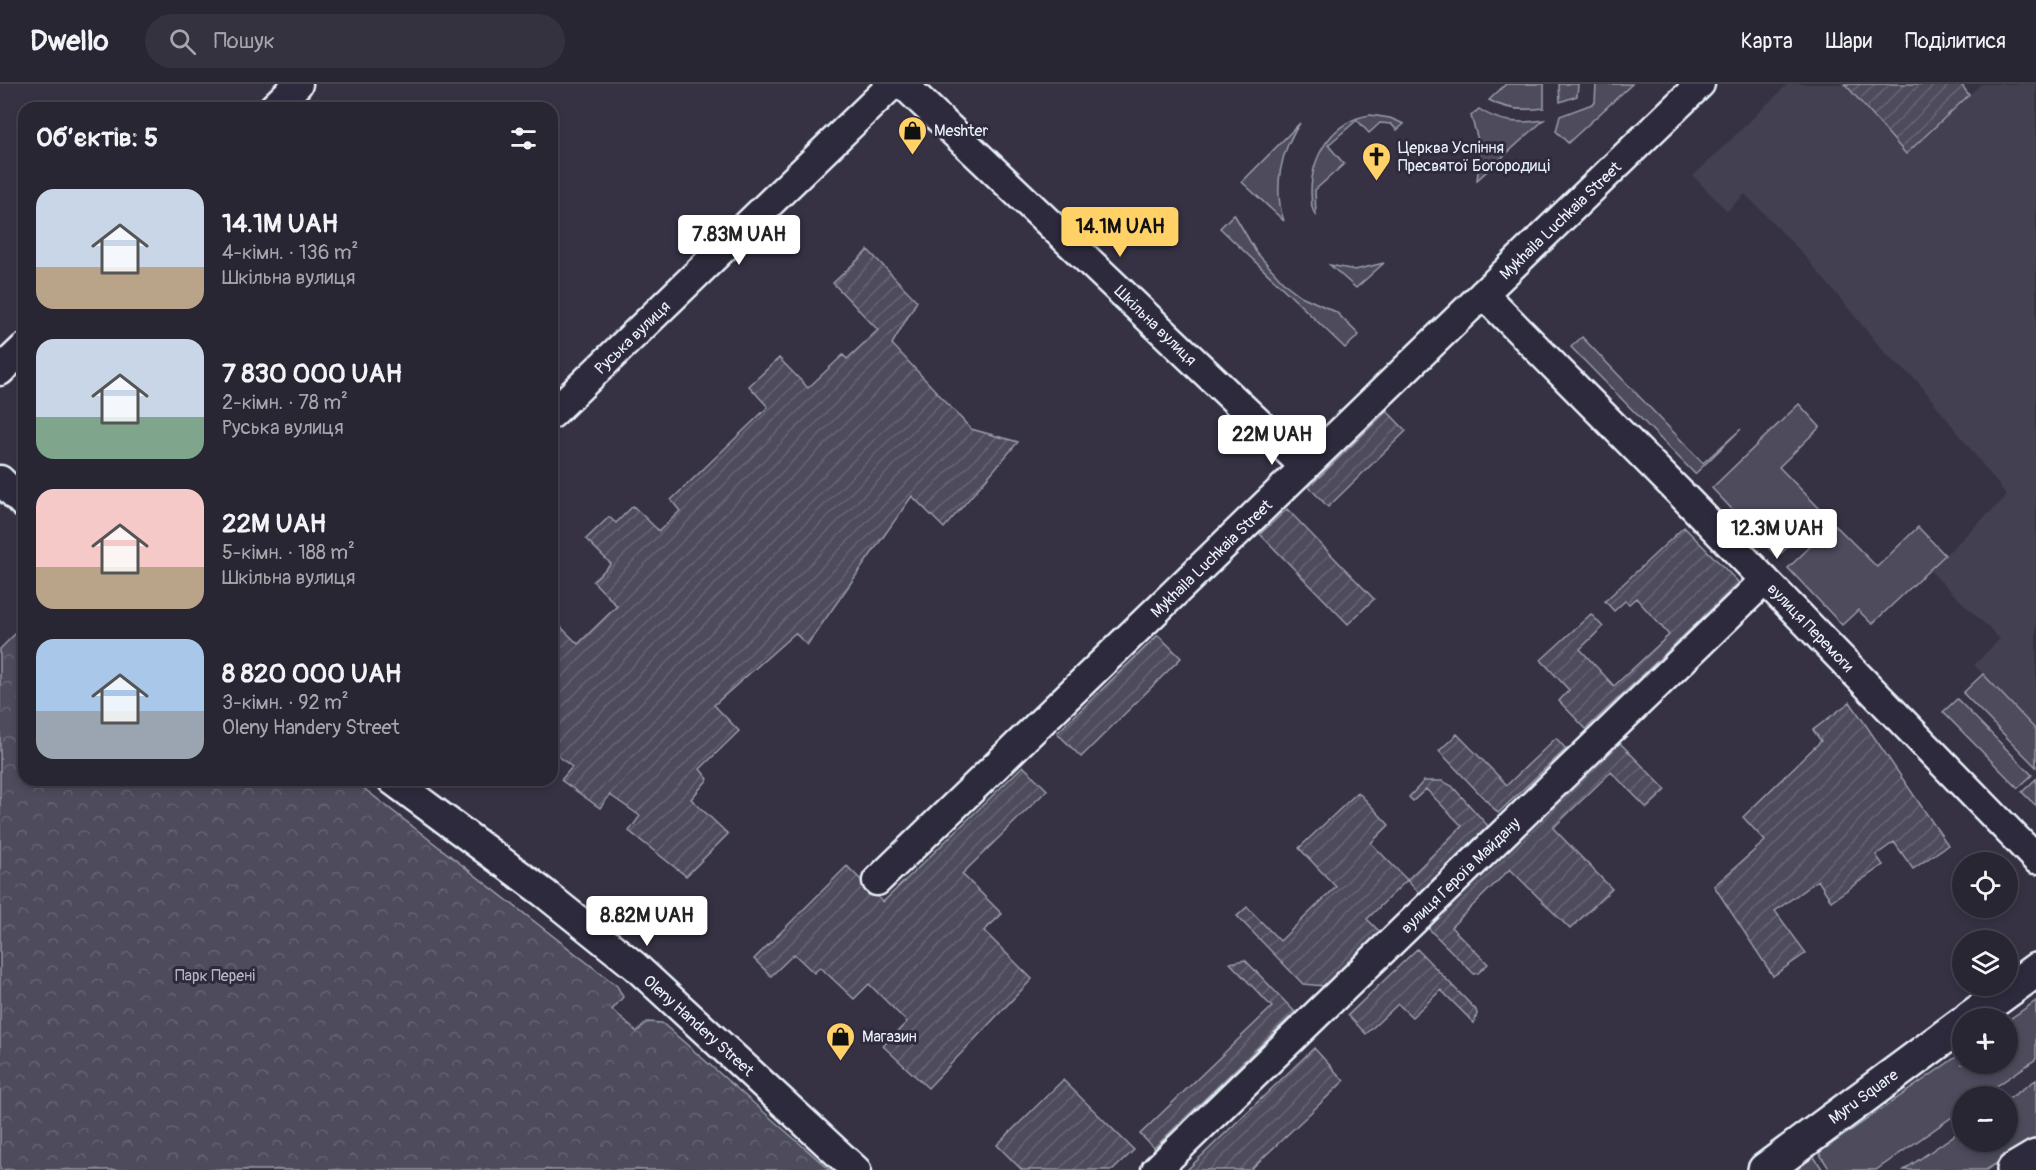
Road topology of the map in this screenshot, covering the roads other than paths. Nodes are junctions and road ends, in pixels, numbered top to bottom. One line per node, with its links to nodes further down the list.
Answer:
1 (298, 84): 5 (street)
2 (893, 84): 9 (street, Руська вулиця)
3 (903, 84): 10 (street, Шкільна вулиця)
4 (1700, 84): 6 (street, Mykhaila Luchkaia Street)
5 (279, 102)
6 (1483, 294): 10 (street, Mykhaila Luchkaia Street); 13 (street, вулиця Перемоги)
7 (18, 354): 8 (street)
8 (0, 371)
9 (558, 408)
10 (1305, 467): 16 (street, Mykhaila Luchkaia Street)
11 (0, 480): 12 (street)
12 (18, 498)
13 (1765, 580): 15 (street, вулиця Перемоги); 22 (street, вулиця Героїв Майдану)
14 (400, 786): 21 (street, Oleny Handery Street)
15 (2036, 860)
16 (876, 881)
17 (2036, 970): 18 (highway)
18 (1984, 1008)
19 (1952, 1031): 23 (highway, Myru Square)
20 (2036, 1157): 24 (highway)
21 (856, 1170)
22 (1156, 1170)
23 (1765, 1170)
24 (2014, 1170)

